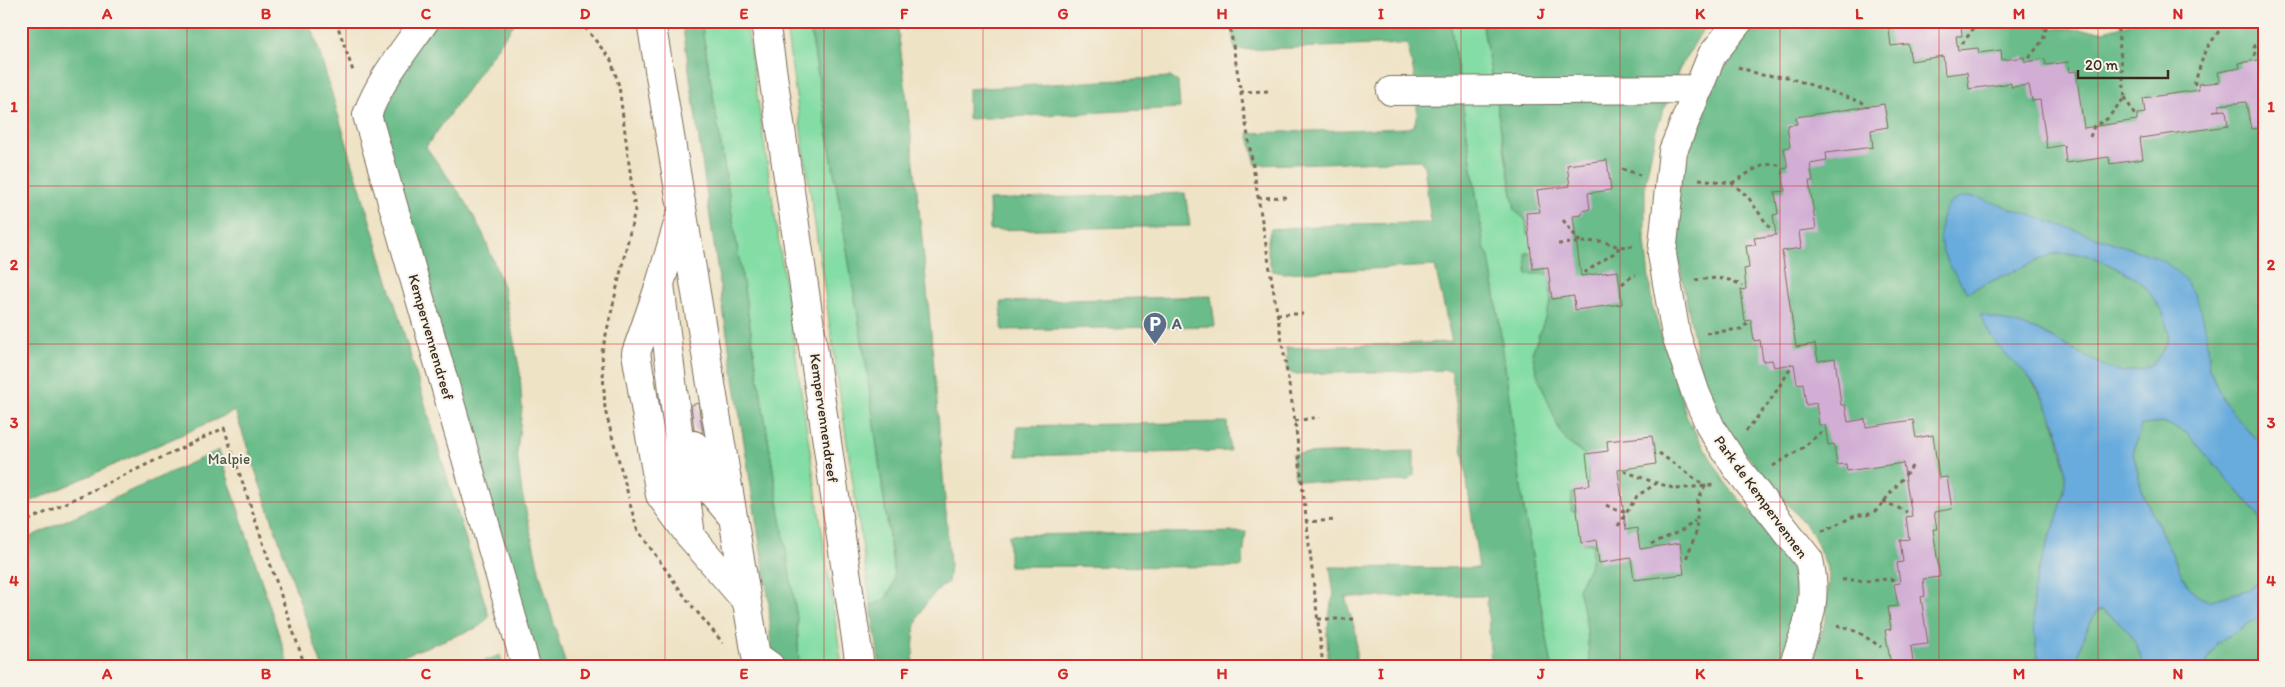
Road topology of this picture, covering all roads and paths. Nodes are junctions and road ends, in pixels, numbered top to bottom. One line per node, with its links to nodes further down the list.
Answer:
1 (336, 21): 23 (path)
2 (425, 21): 23 (street)
3 (650, 21): 31 (street)
4 (765, 21): 78 (street, Kempervennendreef)
5 (1229, 21): 20 (path)
6 (1739, 21): 13 (street, Park de Kempervennen)
7 (1979, 21): 12 (path)
8 (2048, 21): 15 (path)
9 (2117, 21): 21 (path)
10 (2226, 21): 16 (path)
11 (2264, 29): 14 (path)
12 (1962, 44)
13 (1712, 55): 17 (street, Park de Kempervennen); 22 (path)
14 (2255, 56)
15 (2029, 58)
16 (2194, 85)
17 (1699, 89): 19 (street); 27 (street, Park de Kempervennen)
18 (1271, 91): 20 (path)
19 (1392, 91)
20 (1240, 92): 30 (path)
21 (2125, 97): 24 (path); 25 (path)
22 (1864, 103)
23 (367, 115): 77 (street, Kempervennendreef)
24 (2135, 116)
25 (2090, 137)
26 (1781, 166): 28 (path)
27 (1670, 175): 28 (path); 36 (street, Park de Kempervennen)
28 (1732, 183): 33 (path)
29 (1286, 197): 30 (path)
30 (1258, 198): 41 (path)
31 (682, 210): 70 (street); 70 (street)
32 (1563, 220): 34 (path)
33 (1771, 230)
34 (1580, 242): 35 (path); 37 (path)
35 (1558, 244)
36 (1663, 245): 37 (path); 39 (street, Park de Kempervennen)
37 (1619, 247): 38 (path)
38 (1584, 273)
39 (1666, 282): 40 (path); 44 (street, Park de Kempervennen)
40 (1742, 286)
41 (1277, 314): 42 (path); 47 (path)
42 (1302, 314)
43 (1748, 323): 44 (path)
44 (1676, 334): 49 (street, Park de Kempervennen)
45 (1791, 368): 49 (path)
46 (1319, 416): 47 (path)
47 (1295, 421): 62 (path)
48 (1821, 432): 53 (path)
49 (1725, 450): 53 (street, Park de Kempervennen)
50 (1660, 453): 55 (path)
51 (1914, 464): 56 (path)
52 (1624, 471): 54 (path)
53 (1746, 478): 55 (path); 65 (street, Park de Kempervennen)
54 (1656, 483): 55 (path); 58 (path)
55 (1705, 486): 61 (path)
56 (1883, 501): 59 (path); 65 (path)
57 (1606, 505): 58 (path)
58 (1627, 511): 64 (path)
59 (1907, 512)
60 (1335, 520): 62 (path)
61 (1696, 521): 66 (path); 67 (path)
62 (1306, 522): 72 (path)
63 (21, 524): 76 (path)
64 (1618, 526)
65 (1797, 543): 69 (street, Park de Kempervennen)
66 (1651, 544)
67 (1686, 559)
68 (1895, 580): 69 (path)
69 (1813, 585): 71 (street, Park de Kempervennen)
70 (747, 602): 75 (street)
71 (1810, 617): 74 (path); 80 (street, Park de Kempervennen)
72 (1317, 619): 73 (path); 79 (path)
73 (1354, 619)
74 (1881, 647)
75 (763, 661)
76 (305, 666)
77 (526, 666)
78 (860, 666)
79 (1323, 666)
80 (1794, 666)

